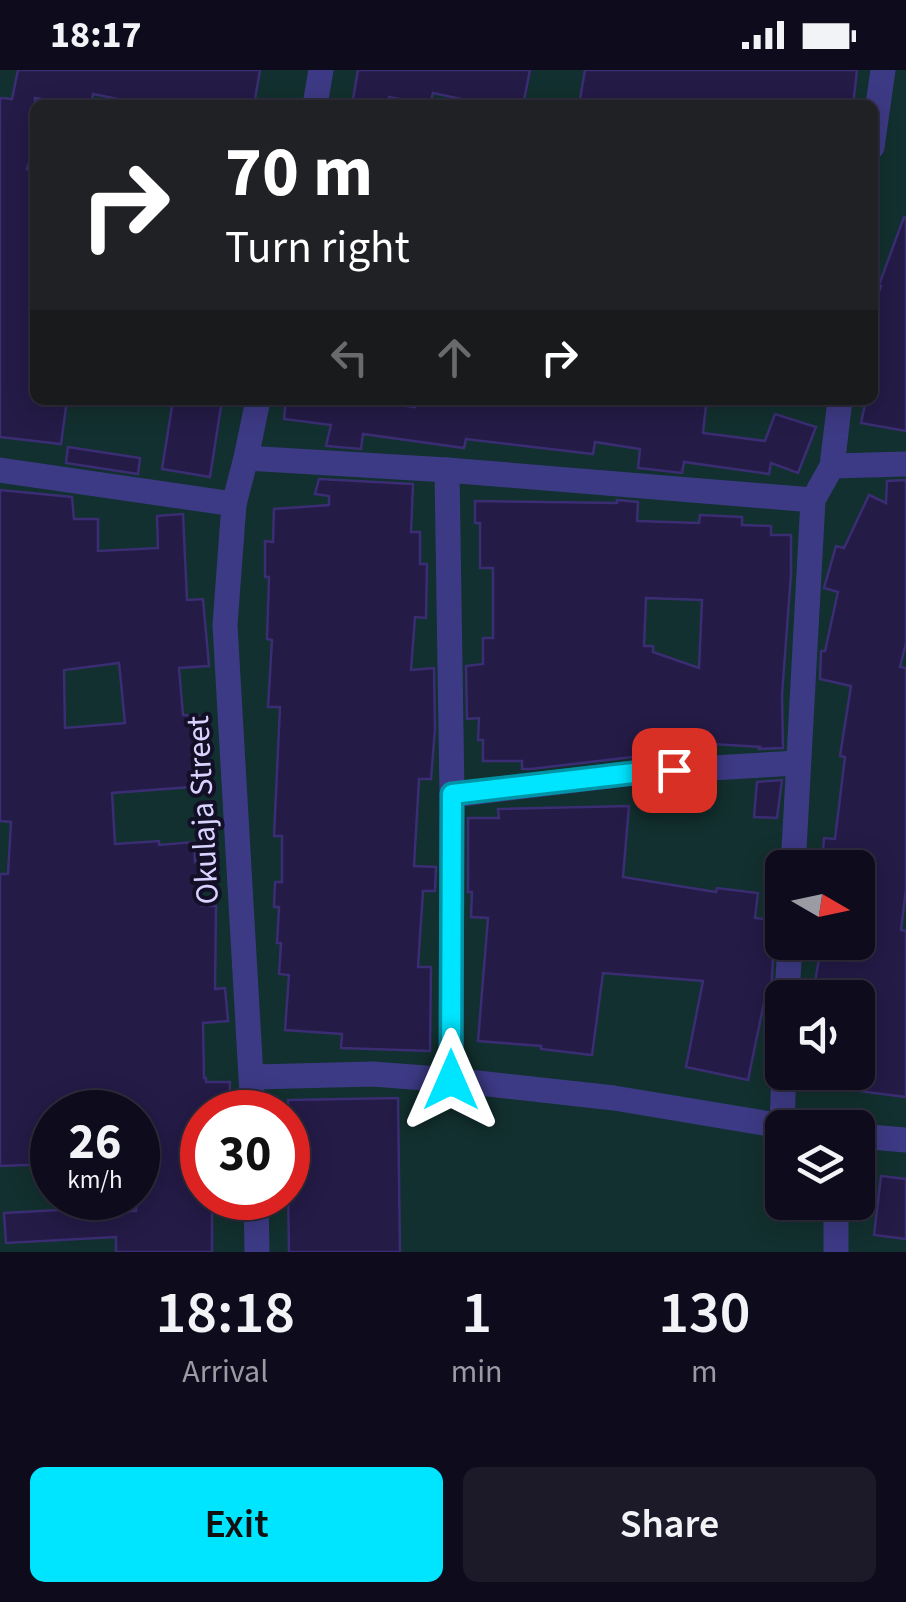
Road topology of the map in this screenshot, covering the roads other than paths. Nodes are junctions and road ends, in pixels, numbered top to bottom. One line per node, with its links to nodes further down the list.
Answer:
1 (321, 70): 3 (street)
2 (883, 70): 4 (street)
3 (316, 100)
4 (878, 105)
5 (257, 405): 7 (street, Okulaja Street)
6 (839, 405): 9 (street)
7 (246, 458): 11 (street); 13 (street, Okulaja Street)
8 (906, 464): 9 (street)
9 (832, 466): 12 (street)
10 (0, 470): 13 (street)
11 (447, 470): 12 (street); 15 (street)
12 (814, 500): 14 (street)
13 (234, 504): 17 (street, Okulaja Street)
14 (798, 763): 15 (street); 16 (street)
15 (452, 794): 18 (street)
16 (794, 850)
17 (252, 1077): 18 (street); 19 (street, Okulaja Street)
18 (451, 1080): 20 (street)
19 (252, 1090)
20 (765, 1122)
21 (875, 1137): 22 (street)
22 (906, 1140)
23 (257, 1220): 25 (street)
24 (836, 1220): 26 (street)
25 (258, 1252)
26 (836, 1252)

